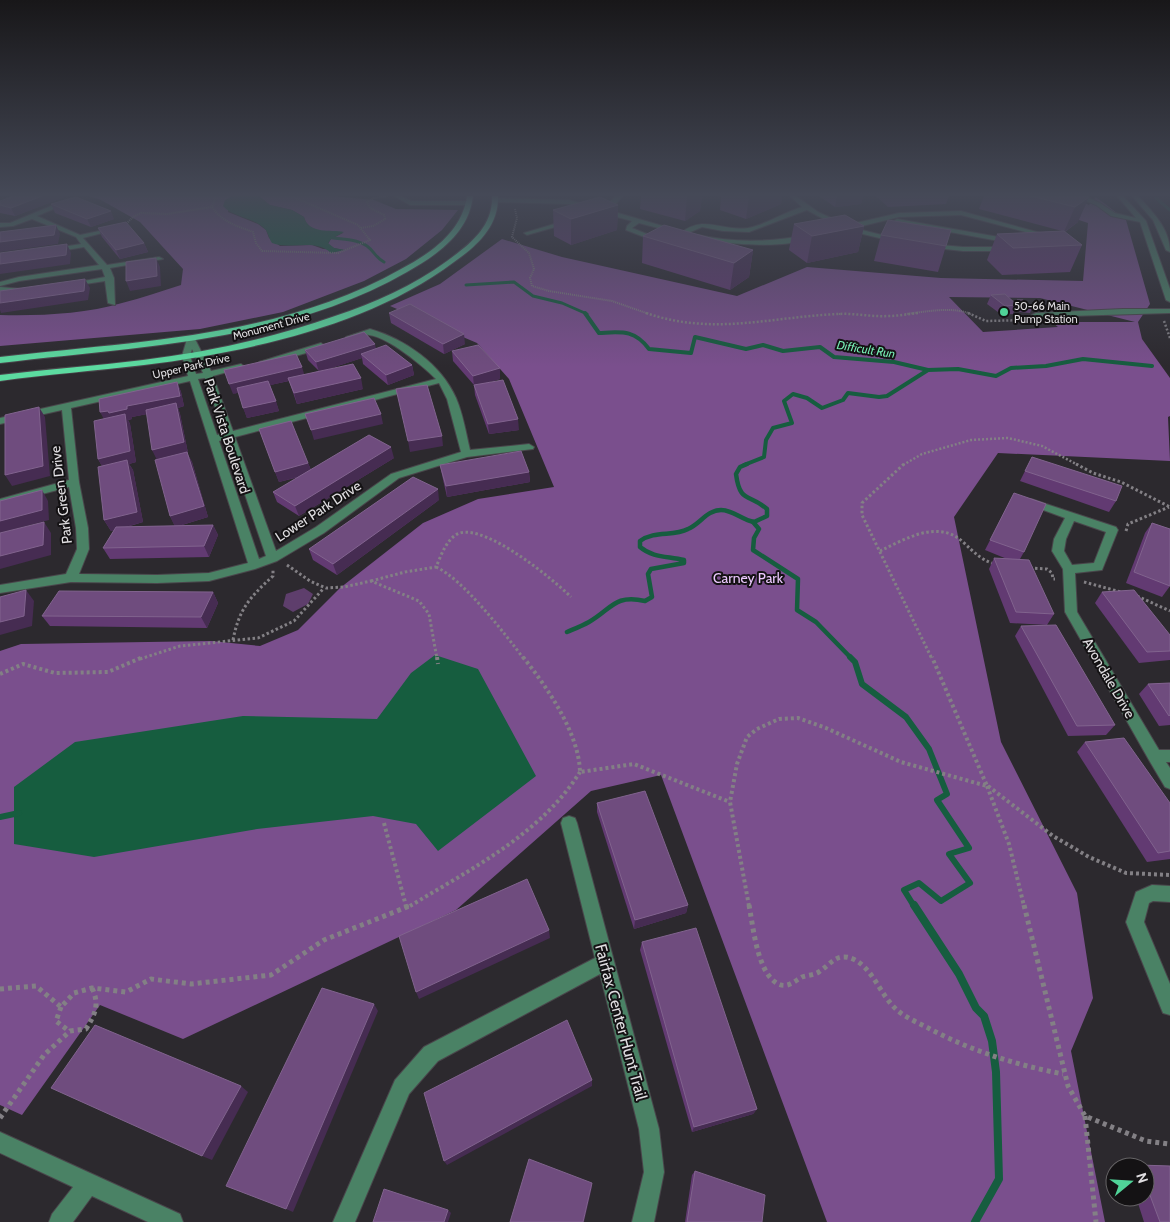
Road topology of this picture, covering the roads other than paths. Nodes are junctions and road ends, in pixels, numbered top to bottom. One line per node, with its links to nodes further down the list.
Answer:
1 (92, 253): 6 (street)
2 (431, 253): 16 (main road, Monument Drive)
3 (461, 253): 17 (main road, Monument Drive)
4 (1154, 253): 12 (street)
5 (159, 259): 6 (street)
6 (104, 266): 7 (street); 8 (street)
7 (110, 278): 9 (street); 13 (street)
8 (0, 284)
9 (65, 285)
10 (0, 289): 11 (street)
11 (29, 291)
12 (1170, 300)
13 (112, 303)
14 (1170, 311): 15 (street)
15 (1036, 315)
16 (191, 339): 17 (street, Park Vista Boulevard); 18 (street); 19 (main road, Monument Drive)
17 (201, 354): 18 (main road, Monument Drive); 20 (street, Park Vista Boulevard)
18 (186, 356): 21 (main road, Monument Drive); 22 (street, Park Vista Boulevard)
19 (0, 360)
20 (208, 374): 22 (street, Upper Park Drive); 23 (street, Upper Park Drive); 26 (street, Park Vista Boulevard)
21 (0, 378)
22 (192, 378): 24 (street, Upper Park Drive); 27 (street, Park Vista Boulevard)
23 (442, 380): 26 (street); 29 (street, Upper Park Drive)
24 (66, 406): 25 (street, Upper Park Drive); 30 (street, Park Green Drive)
25 (0, 421)
26 (229, 435): 27 (street); 34 (street, Park Vista Boulevard)
27 (214, 440): 35 (street, Park Vista Boulevard)
28 (529, 447): 29 (street, Lower Park Drive)
29 (466, 454): 34 (street, Lower Park Drive)
30 (74, 482): 32 (street); 37 (street, Park Green Drive)
31 (1024, 500): 33 (street)
32 (0, 502)
33 (1071, 516): 36 (street, Avondale Drive); 36 (street)
34 (278, 560): 35 (street, Lower Park Drive)
35 (255, 565): 37 (street, Lower Park Drive)
36 (1068, 575): 39 (street, Avondale Drive)
37 (71, 578): 38 (street, Lower Park Drive)
38 (0, 589)
39 (1154, 756): 40 (street); 41 (street, Avondale Drive)
40 (1170, 756)
41 (1170, 782)
42 (569, 822): 44 (street, Fairfax Center Hunt Trail)
43 (1170, 894): 45 (street)
44 (605, 962): 50 (street); 51 (street, Fairfax Center Hunt Trail)
45 (1170, 1006)
46 (0, 1142): 47 (street)
47 (88, 1183): 48 (street); 49 (street)
48 (60, 1222)
49 (172, 1222)
50 (344, 1222)
51 (643, 1222)

